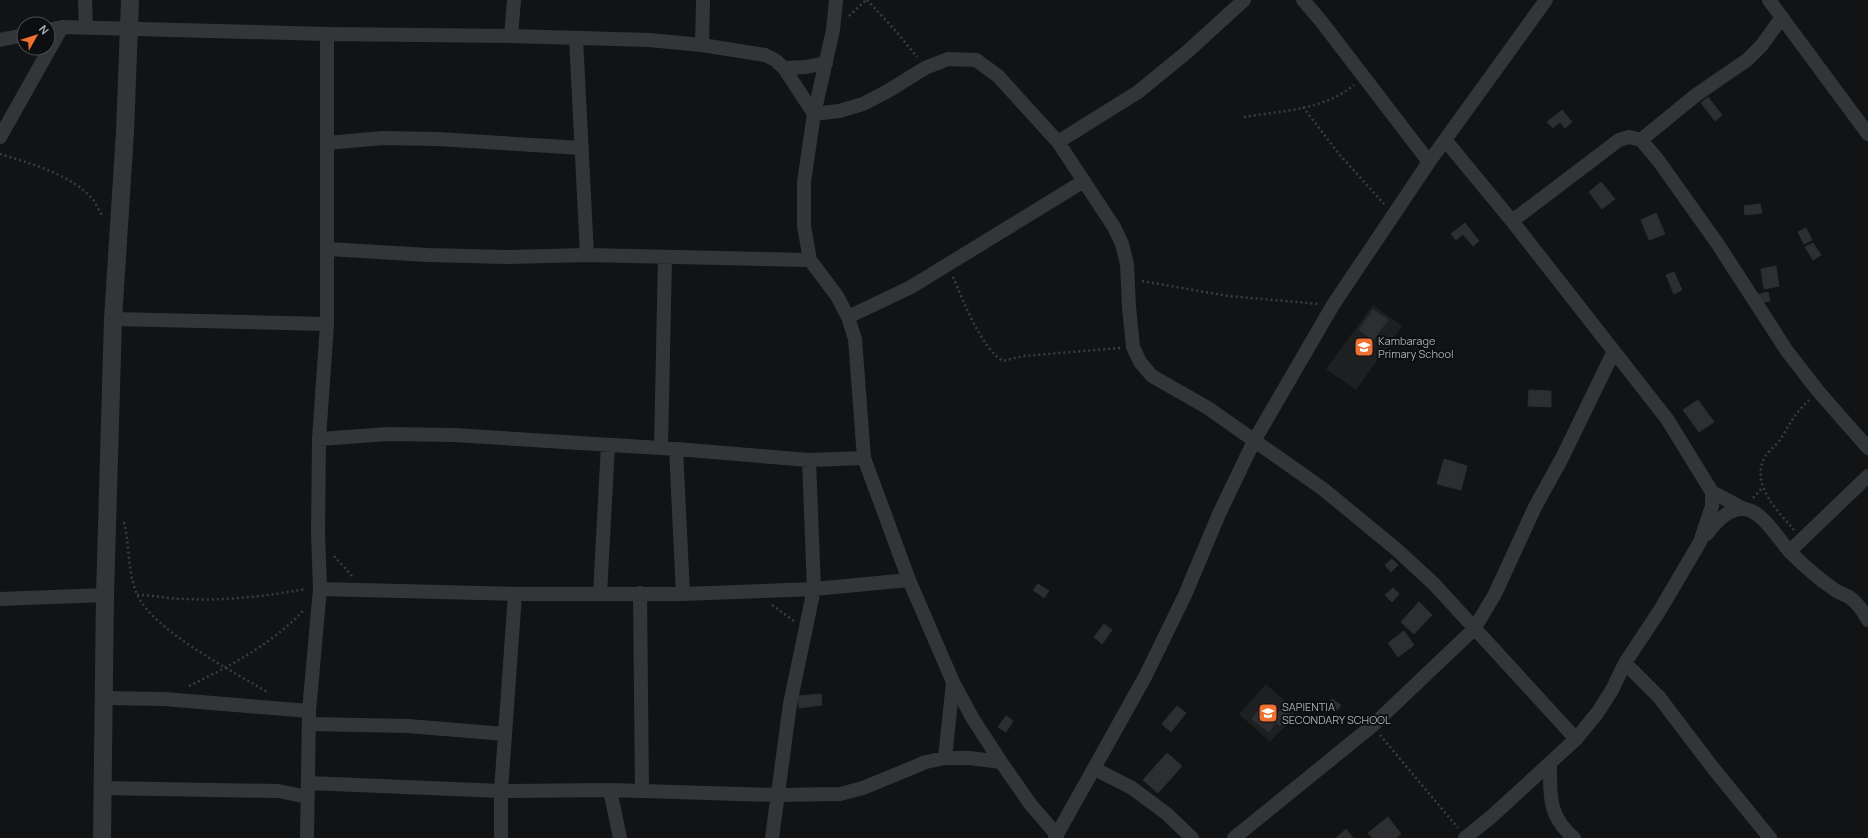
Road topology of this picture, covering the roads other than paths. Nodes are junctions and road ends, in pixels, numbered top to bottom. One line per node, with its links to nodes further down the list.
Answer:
1 (85, 0): 12 (street)
2 (130, 0): 13 (street)
3 (514, 0): 15 (street)
4 (703, 0): 19 (street)
5 (836, 0): 21 (street)
6 (1244, 0): 28 (street)
7 (1302, 0): 31 (street)
8 (1769, 0): 10 (street)
9 (1543, 2): 27 (street)
10 (1782, 17): 24 (street); 26 (street)
11 (56, 28): 12 (street)
12 (86, 28): 13 (street)
13 (129, 29): 14 (street); 39 (street)
14 (327, 34): 15 (street); 29 (street)
15 (511, 36): 17 (street)
16 (16, 37): 18 (street)
17 (576, 38): 19 (street); 30 (street)
18 (0, 40)
19 (702, 45): 22 (street)
20 (41, 56): 25 (street)
21 (826, 63): 22 (street); 23 (street)
22 (784, 68): 23 (street)
23 (814, 114): 28 (street); 37 (street)
24 (1868, 134)
25 (0, 137)
26 (1641, 140): 33 (street); 46 (street)
27 (1446, 141): 31 (street); 33 (street)
28 (1058, 142): 32 (street)
29 (327, 143): 30 (street); 34 (street)
30 (582, 148): 35 (street)
31 (1429, 162): 43 (street)
32 (1084, 181): 38 (street); 43 (street)
33 (1512, 221): 41 (street)
34 (328, 249): 35 (street); 40 (street)
35 (587, 255): 36 (street)
36 (665, 257): 37 (street); 45 (street)
37 (810, 260): 38 (street)
38 (848, 317): 48 (street)
39 (114, 319): 40 (street); 62 (street)
40 (327, 324): 42 (street)
41 (1614, 351): 51 (street); 65 (street)
42 (320, 439): 44 (street); 56 (street)
43 (1254, 441): 65 (street); 75 (street)
44 (608, 445): 45 (street); 60 (street)
45 (661, 448): 47 (street)
46 (1868, 448)
47 (676, 449): 49 (street); 61 (street)
48 (864, 458): 49 (street); 55 (street)
49 (809, 460): 57 (street)
50 (1868, 476): 54 (street)
51 (1712, 492): 52 (street); 53 (street)
52 (1744, 509): 53 (street); 54 (street)
53 (1700, 542): 66 (street)
54 (1790, 552): 64 (street)
55 (909, 580): 57 (street); 67 (street)
56 (320, 588): 59 (street); 69 (street)
57 (814, 589): 61 (street); 81 (street)
58 (640, 593): 60 (street); 61 (street); 80 (street)
59 (515, 594): 60 (street); 70 (street)
60 (600, 594)
61 (683, 594)
62 (105, 595): 63 (street); 68 (street)
63 (0, 598)
64 (1868, 620)
65 (1474, 629): 71 (street); 89 (street)
66 (1625, 663): 71 (street); 92 (street)
67 (953, 682): 72 (street); 73 (street)
68 (103, 698): 69 (street); 76 (street)
69 (309, 718): 70 (street); 77 (street)
70 (505, 734): 79 (street)
71 (1576, 739): 74 (street)
72 (945, 758): 73 (street); 81 (street)
73 (1001, 762): 82 (street)
74 (1550, 764): 90 (street); 91 (street)
75 (1095, 769): 82 (street); 88 (street)
76 (101, 788): 77 (street); 83 (street)
77 (308, 790): 79 (street); 84 (street)
78 (610, 790): 79 (street); 80 (street); 86 (street)
79 (501, 791): 85 (street)
80 (642, 791): 81 (street)
81 (776, 795): 87 (street)
82 (1056, 836)
83 (102, 838)
84 (307, 838)
85 (501, 838)
86 (620, 838)
87 (772, 838)
88 (1192, 838)
89 (1234, 838)
90 (1465, 838)
91 (1574, 838)
92 (1770, 838)

